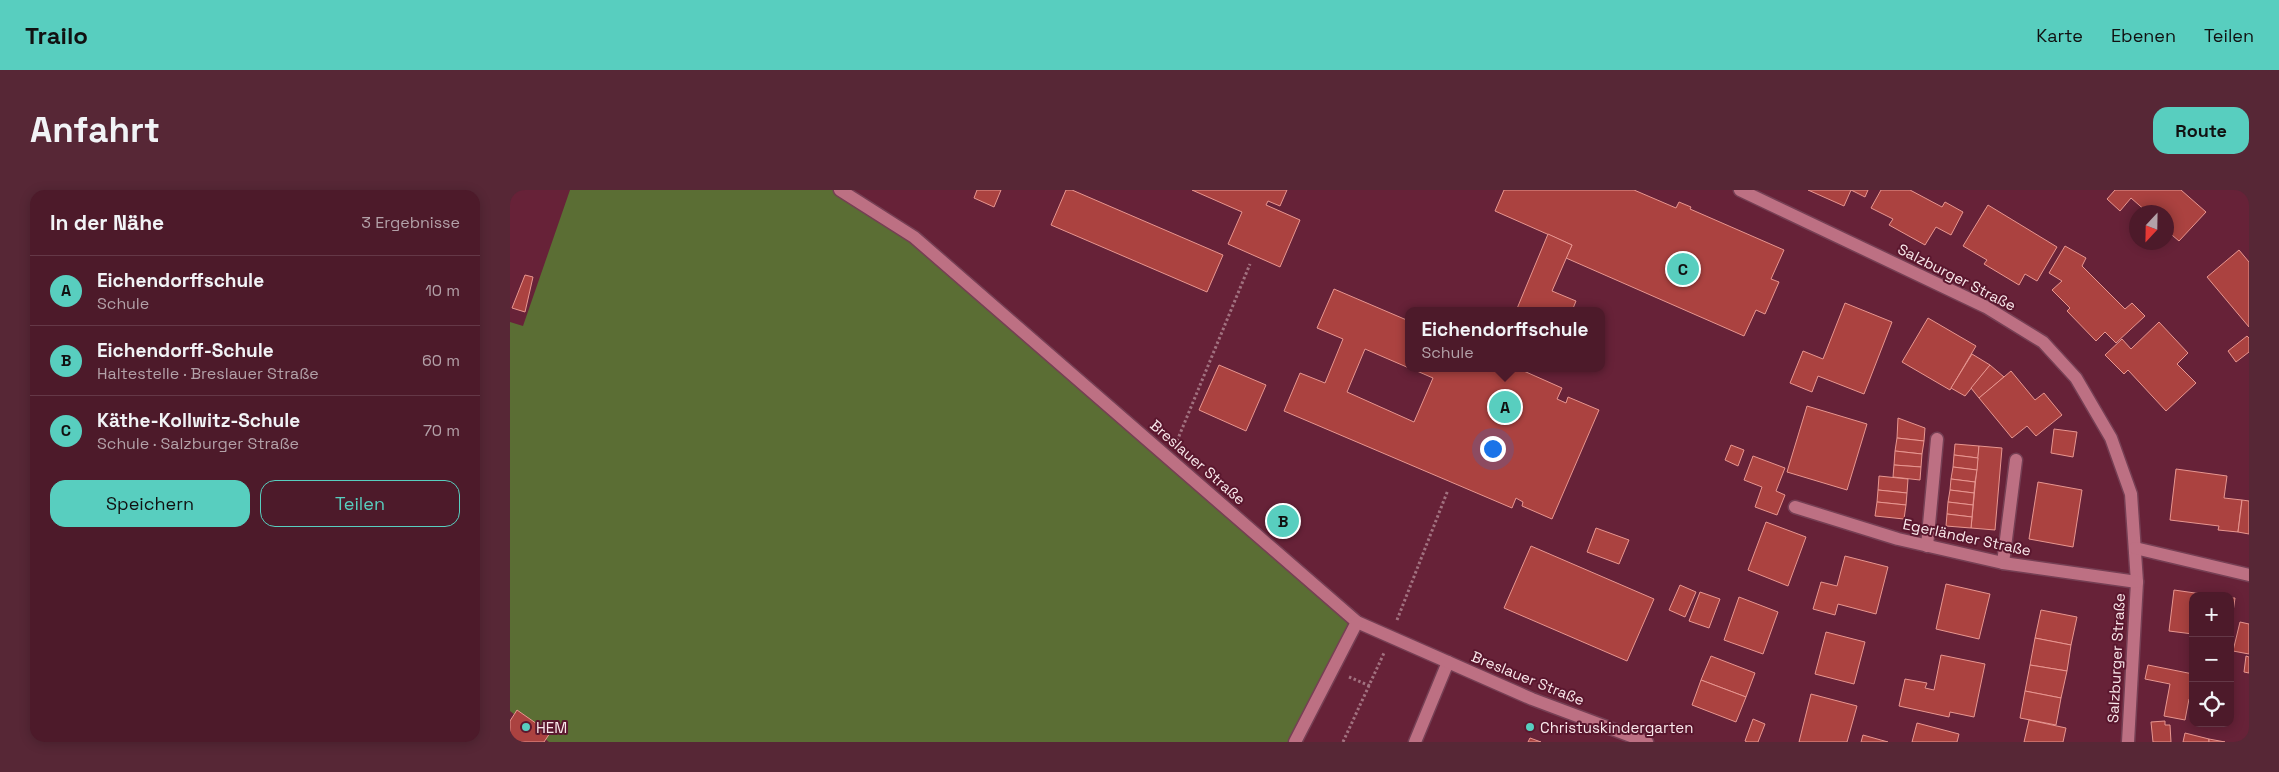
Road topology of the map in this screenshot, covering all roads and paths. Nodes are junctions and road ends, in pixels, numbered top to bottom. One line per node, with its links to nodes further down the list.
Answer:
1 (840, 190): 5 (street, Breslauer Straße)
2 (1740, 190): 10 (street, Salzburger Straße)
3 (1250, 264): 5 (path)
4 (1937, 438): 9 (street)
5 (1170, 459): 14 (street, Breslauer Straße)
6 (2016, 460): 11 (street)
7 (1448, 490): 15 (path)
8 (1794, 507): 9 (street, Egerländer Straße)
9 (1927, 546): 11 (street, Egerländer Straße)
10 (2135, 548): 12 (street); 13 (street, Salzburger Straße)
11 (2003, 563): 13 (street, Egerländer Straße)
12 (2249, 575)
13 (2137, 582): 21 (street, Salzburger Straße)
14 (1358, 622): 15 (street, Breslauer Straße); 17 (street)
15 (1390, 637): 16 (street, Breslauer Straße); 18 (path)
16 (1448, 662): 19 (street); 20 (street, Breslauer Straße)
17 (1295, 742)
18 (1343, 742)
19 (1415, 742)
20 (1647, 742)
21 (2128, 742)

